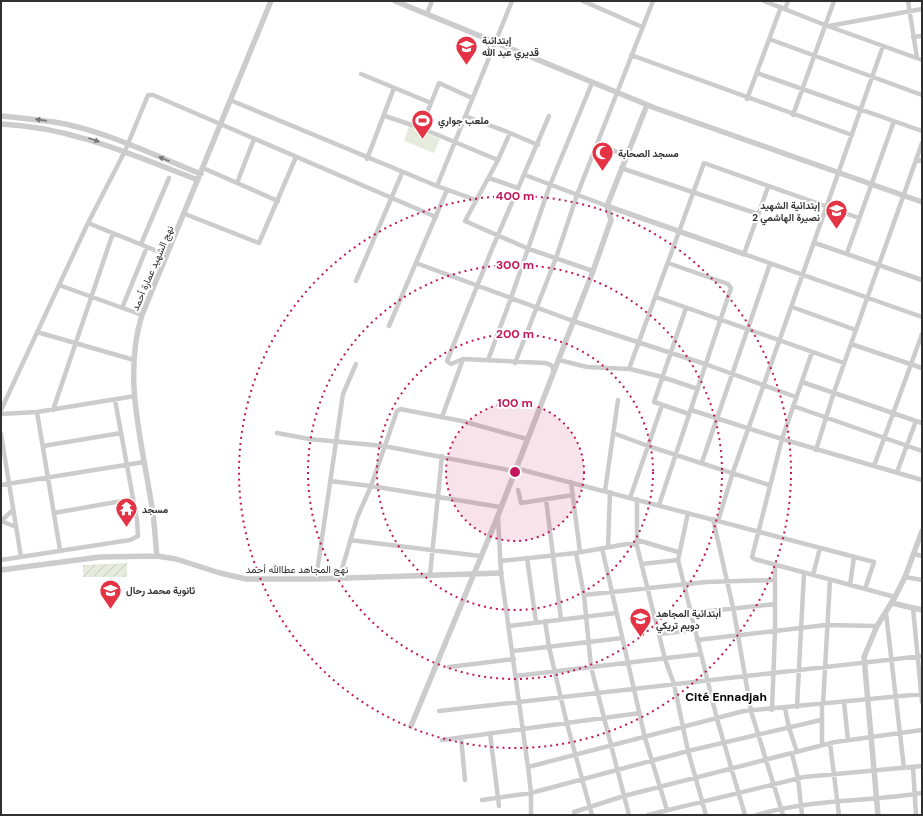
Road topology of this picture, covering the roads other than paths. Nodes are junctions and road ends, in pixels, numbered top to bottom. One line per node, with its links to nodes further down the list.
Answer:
1 (271, 1): 36 (street, نهج الشهيد عمارة أحمد)
2 (395, 1): 14 (street)
3 (432, 1): 14 (street)
4 (512, 1): 20 (street)
5 (584, 1): 15 (street)
6 (653, 1): 15 (street)
7 (764, 1): 11 (street)
8 (788, 1): 11 (street)
9 (834, 1): 16 (street)
10 (908, 1): 13 (street)
11 (783, 8): 16 (street); 19 (street)
12 (922, 9): 13 (street)
13 (909, 11): 16 (street); 18 (street)
14 (427, 14): 20 (street)
15 (642, 26): 22 (street)
16 (826, 26): 21 (street); 23 (street)
17 (922, 36): 18 (street)
18 (914, 37): 24 (street)
19 (769, 40): 23 (street); 26 (street)
20 (495, 43): 29 (street); 34 (street)
21 (883, 46): 24 (street); 28 (street)
22 (631, 55): 32 (street); 35 (street)
23 (815, 56): 28 (street); 31 (street)
24 (917, 58): 25 (street)
25 (922, 60)
26 (757, 73): 31 (street); 35 (street)
27 (361, 74): 30 (street)
28 (873, 78): 33 (street); 39 (street)
29 (592, 83): 32 (street); 75 (street)
30 (394, 88): 37 (street); 42 (street)
31 (802, 88): 39 (street); 40 (street)
32 (618, 94): 38 (street); 56 (street)
33 (922, 95)
34 (472, 98): 37 (street); 43 (street)
35 (747, 99): 40 (street)
36 (230, 100): 47 (street, نهج الشهيد عمارة أحمد); 61 (street)
37 (431, 103): 48 (street)
38 (647, 105): 59 (street); 68 (street)
39 (861, 109): 45 (street); 51 (street)
40 (793, 115): 51 (street)
41 (1, 116): 57 (street, one-way to 41)
42 (385, 116): 48 (street); 61 (street)
43 (466, 116): 50 (street); 53 (street)
44 (549, 116): 55 (street)
45 (894, 121): 49 (street); 74 (street)
46 (1, 124): 58 (street, one-way to 58)
47 (221, 124): 52 (street); 57 (street); 66 (street, نهج الشهيد عمارة أحمد)
48 (421, 128): 53 (street)
49 (922, 131)
50 (510, 133): 55 (street); 63 (street)
51 (852, 136): 68 (street)
52 (254, 139): 60 (street); 73 (street)
53 (454, 142): 63 (street); 76 (street)
54 (922, 143): 62 (street)
55 (538, 144): 69 (street)
56 (598, 144): 59 (street); 81 (street)
57 (128, 145): 58 (street); 66 (street, one-way to 57)
58 (125, 151): 72 (street); 93 (street)
59 (626, 156): 65 (street)
60 (296, 157): 83 (street); 85 (street)
61 (367, 158): 67 (street)
62 (916, 159): 64 (street); 82 (street)
63 (498, 160): 71 (street)
64 (922, 161)
65 (621, 168): 80 (street); 87 (street)
66 (202, 171): 72 (street, نهج الشهيد عمارة أحمد); 73 (street)
67 (402, 173): 76 (street); 83 (street)
68 (839, 173): 74 (street); 88 (street)
69 (525, 175): 75 (street); 78 (street)
70 (169, 178): 98 (street)
71 (489, 178): 78 (street); 84 (street)
72 (198, 180): 89 (street, نهج الشهيد عمارة أحمد)
73 (237, 183): 85 (street)
74 (871, 184): 82 (street); 92 (street)
75 (550, 185): 81 (street); 100 (street)
76 (437, 186): 79 (street)
77 (768, 186): 80 (street); 88 (street); 90 (street)
78 (518, 188): 96 (street)
79 (447, 190): 84 (street); 91 (street)
80 (693, 193): 90 (street); 94 (street)
81 (576, 195): 87 (street); 104 (street)
82 (904, 195): 86 (street); 108 (street)
83 (391, 198): 91 (street); 112 (street)
84 (476, 200): 96 (street)
85 (278, 201): 89 (street)
86 (922, 202)
87 (607, 206): 94 (street); 109 (street)
88 (827, 207): 92 (street); 97 (street)
89 (185, 214): 103 (street, نهج الشهيد عمارة أحمد)
90 (758, 214): 101 (street)
91 (436, 217): 105 (street)
92 (859, 218): 102 (street)
93 (88, 223): 95 (street); 114 (street)
94 (678, 232): 101 (street); 106 (street)
95 (113, 233): 98 (street); 115 (street)
96 (498, 235): 100 (street); 113 (street)
97 (815, 243): 102 (street); 110 (street)
98 (141, 244): 99 (street)
99 (147, 247): 103 (street); 120 (street)
100 (528, 249): 104 (street); 117 (street)
101 (744, 254): 107 (street)
102 (847, 254): 108 (street)
103 (167, 255): 123 (street, نهج الشهيد عمارة أحمد)
104 (556, 258): 109 (street); 121 (street)
105 (416, 262): 113 (street); 127 (street)
106 (668, 262): 116 (street); 125 (street)
107 (770, 264): 110 (street); 128 (street)
108 (880, 265): 111 (street); 118 (street)
109 (593, 271): 126 (street)
110 (803, 275): 118 (street); 119 (street)
111 (922, 280)
112 (356, 281)
113 (477, 284): 117 (street); 138 (street)
114 (59, 285): 115 (street); 130 (street)
115 (92, 297): 120 (street); 134 (street)
116 (656, 297): 122 (street); 133 (street)
117 (511, 298): 121 (street); 140 (street)
118 (867, 298): 124 (street); 129 (street)
119 (792, 307): 129 (street); 132 (street)
120 (122, 308): 123 (street)
121 (538, 308): 126 (street); 142 (street)
122 (686, 308): 125 (street); 137 (street)
123 (142, 315): 139 (street, نهج الشهيد عمارة أحمد)
124 (922, 317)
125 (721, 320): 128 (street); 145 (street)
126 (573, 321): 133 (street); 141 (street)
127 (389, 326)
128 (748, 328): 132 (street); 150 (street)
129 (856, 330): 135 (street)
130 (37, 332): 134 (street); 162 (street)
131 (922, 334): 146 (street)
132 (780, 340): 136 (street); 153 (street)
133 (639, 342): 137 (street); 148 (street)
134 (76, 343): 139 (street); 163 (street)
135 (851, 344): 143 (street); 146 (street)
136 (812, 352): 143 (street); 152 (street)
137 (670, 353): 145 (street); 151 (street)
138 (463, 359): 140 (street); 168 (street)
139 (134, 360): 156 (street, نهج الشهيد عمارة أحمد)
140 (488, 360): 142 (street)
141 (558, 360): 148 (street); 149 (street)
142 (515, 363): 149 (street)
143 (844, 363): 155 (street)
144 (356, 364): 181 (street)
145 (705, 364): 150 (street); 154 (street)
146 (911, 364): 147 (street); 166 (street)
147 (922, 368)
148 (628, 369): 151 (street)
149 (554, 370): 180 (street)
150 (731, 374): 153 (street); 169 (street)
151 (662, 377): 154 (street); 160 (street)
152 (802, 382): 155 (street); 157 (street)
153 (764, 385): 157 (street); 173 (street)
154 (698, 388): 165 (street)
155 (834, 392): 166 (street); 170 (street)
156 (135, 396): 158 (street); 192 (street, نهج الشهيد عمارة أحمد)
157 (796, 397): 161 (street)
158 (115, 400): 163 (street); 177 (street)
159 (618, 400): 175 (street)
160 (662, 405): 165 (street); 185 (street)
161 (793, 406): 170 (street); 179 (street)
162 (1, 410)
163 (53, 410): 164 (street)
164 (37, 412): 167 (street); 183 (street)
165 (690, 412): 169 (street); 189 (street)
166 (894, 413): 171 (street); 178 (street)
167 (1, 414)
168 (442, 417): 180 (street); 184 (street)
169 (717, 418): 173 (street); 193 (street)
170 (826, 418): 178 (street); 187 (street)
171 (916, 421): 172 (street); 186 (street)
172 (922, 423)
173 (749, 428): 179 (street); 197 (street)
174 (277, 433): 181 (street)
175 (613, 433): 185 (street); 208 (street)
176 (1, 434): 182 (street)
177 (121, 434): 183 (street); 194 (street)
178 (885, 438): 186 (street); 195 (street)
179 (782, 439): 187 (street); 205 (street)
180 (527, 440): 196 (street)
181 (336, 441): 184 (street); 201 (street)
182 (2, 443): 190 (street)
183 (42, 446): 199 (street)
184 (384, 446): 191 (street); 206 (street)
185 (648, 446): 189 (street); 212 (street)
186 (908, 446): 188 (street); 198 (street)
187 (816, 450): 195 (street)
188 (922, 451)
189 (676, 454): 193 (street); 216 (street)
190 (3, 456): 203 (street)
191 (442, 456): 196 (street); 211 (street)
192 (144, 462): 194 (street); 239 (street, نهج الشهيد عمارة أحمد)
193 (702, 462): 197 (street)
194 (127, 465): 199 (street); 213 (street)
195 (874, 466): 198 (street)
196 (515, 470): 202 (street); 217 (street)
197 (733, 472): 205 (street); 222 (street)
198 (897, 472): 200 (street)
199 (48, 477): 203 (street); 219 (street)
200 (922, 480)
201 (330, 481): 206 (street); 257 (street)
202 (571, 482): 208 (street); 210 (street)
203 (9, 484): 204 (street); 218 (street)
204 (1, 485)
205 (769, 485): 225 (street)
206 (371, 486): 211 (street); 227 (street)
207 (518, 490): 214 (street)
208 (605, 491): 209 (street)
209 (610, 492): 212 (street); 230 (street)
210 (573, 495): 214 (street); 235 (street)
211 (438, 496): 217 (street); 234 (street)
212 (630, 498): 215 (street)
213 (133, 499): 219 (street); 233 (street)
214 (546, 499): 238 (street)
215 (637, 499): 216 (street); 228 (street)
216 (659, 505): 220 (street)
217 (500, 507): 221 (street)
218 (13, 510): 223 (street); 224 (street)
219 (54, 512): 233 (street)
220 (688, 513): 222 (street); 236 (street)
221 (498, 514): 240 (street); 247 (street)
222 (716, 520): 225 (street); 262 (street)
223 (1, 521): 224 (street)
224 (16, 527): 243 (street)
225 (758, 531): 232 (street); 249 (street)
226 (922, 531): 237 (street)
227 (350, 540): 234 (street); 258 (street)
228 (637, 540): 229 (street); 236 (street)
229 (637, 546): 230 (street); 248 (street)
230 (608, 547): 231 (street)
231 (602, 548): 235 (street); 267 (street)
232 (820, 548): 241 (street); 255 (street)
233 (60, 550): 243 (street)
234 (432, 550): 240 (street); 254 (street)
235 (578, 552): 238 (street); 268 (street)
236 (678, 552): 246 (street)
237 (914, 554): 242 (street); 256 (street)
238 (554, 555): 244 (street); 279 (street)
239 (157, 556): 250 (street, نهج المجاهد عطاالله أحمد); 257 (street, نهج المجاهد عطاالله أحمد)
240 (480, 556): 253 (street)
241 (854, 556): 264 (street); 266 (street)
242 (922, 556)
243 (21, 557): 245 (street)
244 (527, 558): 247 (street); 281 (street)
245 (1, 560)
246 (678, 560): 248 (street); 263 (street)
247 (500, 561): 252 (street)
248 (642, 564): 265 (street)
249 (775, 565): 251 (street); 259 (street)
250 (1, 570)
251 (804, 572): 255 (street); 285 (street)
252 (501, 573): 253 (street, نهج المجاهد عطاالله أحمد); 283 (street)
253 (474, 574): 254 (street, نهج المجاهد عطاالله أحمد); 332 (street)
254 (430, 575): 258 (street, نهج المجاهد عطاالله أحمد)
255 (813, 575): 260 (street)
256 (905, 577): 261 (street); 269 (street)
257 (316, 579): 258 (street, نهج المجاهد عطاالله أحمد)
258 (339, 579)
259 (775, 580): 262 (street); 270 (street)
260 (830, 580): 264 (street); 282 (street)
261 (922, 580)
262 (726, 581): 263 (street); 272 (street)
263 (684, 585): 265 (street); 276 (street)
264 (850, 585): 266 (street)
265 (648, 589): 267 (street); 288 (street)
266 (865, 589): 269 (street)
267 (611, 593): 268 (street); 275 (street)
268 (584, 595): 278 (street)
269 (895, 598): 271 (street)
270 (775, 604): 272 (street); 287 (street)
271 (892, 604): 273 (street); 277 (street)
272 (733, 608): 276 (street); 289 (street)
273 (912, 608): 274 (street); 296 (street)
274 (922, 610)
275 (616, 613): 278 (street); 290 (street)
276 (691, 613): 286 (street)
277 (886, 613): 284 (street); 299 (street)
278 (585, 617): 279 (street); 292 (street)
279 (561, 619): 280 (street)
280 (545, 621): 281 (street); 293 (street)
281 (536, 622): 283 (street)
282 (826, 625): 284 (street); 285 (street); 304 (street)
283 (509, 626): 294 (street)
284 (877, 626): 301 (street)
285 (801, 628): 287 (street); 305 (street)
286 (695, 630): 288 (street); 291 (street)
287 (775, 632): 289 (street); 307 (street)
288 (659, 634): 298 (street)
289 (738, 635): 291 (street); 309 (street)
290 (622, 638): 292 (street); 300 (street)
291 (697, 640): 295 (street)
292 (587, 642): 293 (street); 303 (street)
293 (549, 647): 294 (street); 306 (street)
294 (513, 651): 297 (street)
295 (701, 654): 298 (street); 310 (street)
296 (920, 656): 299 (street); 314 (street)
297 (514, 658): 302 (street); 308 (street)
298 (665, 659): 300 (street); 311 (street)
299 (891, 660): 301 (street); 315 (street)
300 (628, 663): 303 (street); 312 (street)
301 (863, 663): 304 (street); 317 (street)
302 (449, 667)
303 (591, 667): 306 (street); 313 (street)
304 (824, 667): 305 (street); 321 (street)
305 (799, 670): 307 (street); 322 (street)
306 (554, 672): 308 (street); 316 (street)
307 (772, 672): 309 (street); 324 (street)
308 (516, 676): 318 (street)
309 (745, 676): 310 (street); 326 (street)
310 (708, 680): 311 (street); 329 (street)
311 (674, 684): 312 (street); 333 (street)
312 (635, 689): 313 (street); 327 (street)
313 (598, 694): 316 (street); 328 (street)
314 (922, 694): 315 (street); 320 (street)
315 (896, 696): 317 (street); 337 (street)
316 (561, 697): 318 (street); 331 (street)
317 (867, 700): 319 (street); 340 (street)
318 (519, 702): 325 (street); 335 (street)
319 (844, 702): 321 (street); 344 (street)
320 (922, 702)
321 (822, 704): 322 (street); 330 (street)
322 (798, 707): 323 (street)
323 (785, 708): 324 (street); 334 (street)
324 (772, 710): 326 (street)
325 (439, 711)
326 (751, 711): 329 (street); 339 (street)
327 (640, 713): 328 (street); 342 (street)
328 (603, 717): 331 (street); 348 (street)
329 (717, 719): 333 (street); 345 (street)
330 (821, 720): 334 (street); 347 (street)
331 (567, 724): 335 (street); 351 (street)
332 (411, 726)
333 (683, 728): 342 (street); 349 (street)
334 (789, 728): 339 (street); 350 (street)
335 (522, 730): 338 (street); 355 (street)
336 (922, 730): 337 (street)
337 (900, 732): 340 (street); 357 (street)
338 (490, 733): 341 (street); 373 (street)
339 (759, 735): 345 (street); 352 (street)
340 (870, 736): 344 (street); 359 (street)
341 (461, 737): 343 (street); 365 (street)
342 (645, 738): 348 (street); 353 (street)
343 (442, 740)
344 (848, 740): 346 (street)
345 (723, 743): 349 (street); 358 (street)
346 (830, 743): 347 (street); 361 (street)
347 (822, 745): 350 (street)
348 (611, 746): 351 (street); 360 (street)
349 (688, 752): 353 (street); 362 (street)
350 (795, 753): 352 (street); 363 (street)
351 (575, 754): 355 (street); 364 (street)
352 (767, 760): 358 (street); 366 (street)
353 (652, 762): 360 (street); 367 (street)
354 (922, 766): 356 (street)
355 (528, 767): 368 (street)
356 (913, 767): 357 (street); 371 (street)
357 (904, 768): 359 (street)
358 (730, 769): 362 (street); 369 (street)
359 (873, 770): 361 (street); 374 (street)
360 (617, 771): 364 (street); 372 (street)
361 (833, 774): 363 (street); 377 (street)
362 (696, 778): 367 (street); 376 (street)
363 (798, 778): 366 (street); 378 (street)
364 (583, 779): 368 (street); 380 (street)
365 (465, 780)
366 (774, 784): 369 (street); 381 (street)
367 (660, 787): 372 (street); 382 (street)
368 (531, 793): 373 (street); 384 (street)
369 (738, 793): 376 (street); 389 (street)
370 (922, 793): 371 (street)
371 (915, 794): 374 (street); 395 (street)
372 (624, 796): 380 (street); 386 (street)
373 (498, 798): 375 (street); 379 (street)
374 (877, 799): 377 (street); 394 (street)
375 (482, 800)
376 (702, 802): 382 (street); 388 (street)
377 (838, 802): 378 (street); 393 (street)
378 (802, 805): 381 (street); 392 (street)
379 (499, 806)
380 (591, 807): 383 (street); 385 (street)
381 (782, 808): 390 (street); 391 (street)
382 (667, 810): 387 (street)
383 (574, 812)
384 (531, 815)
385 (592, 815)
386 (629, 815)
387 (648, 815)
388 (706, 815)
389 (745, 815)
390 (757, 815)
391 (783, 815)
392 (802, 815)
393 (839, 815)
394 (878, 815)
395 (916, 815)

